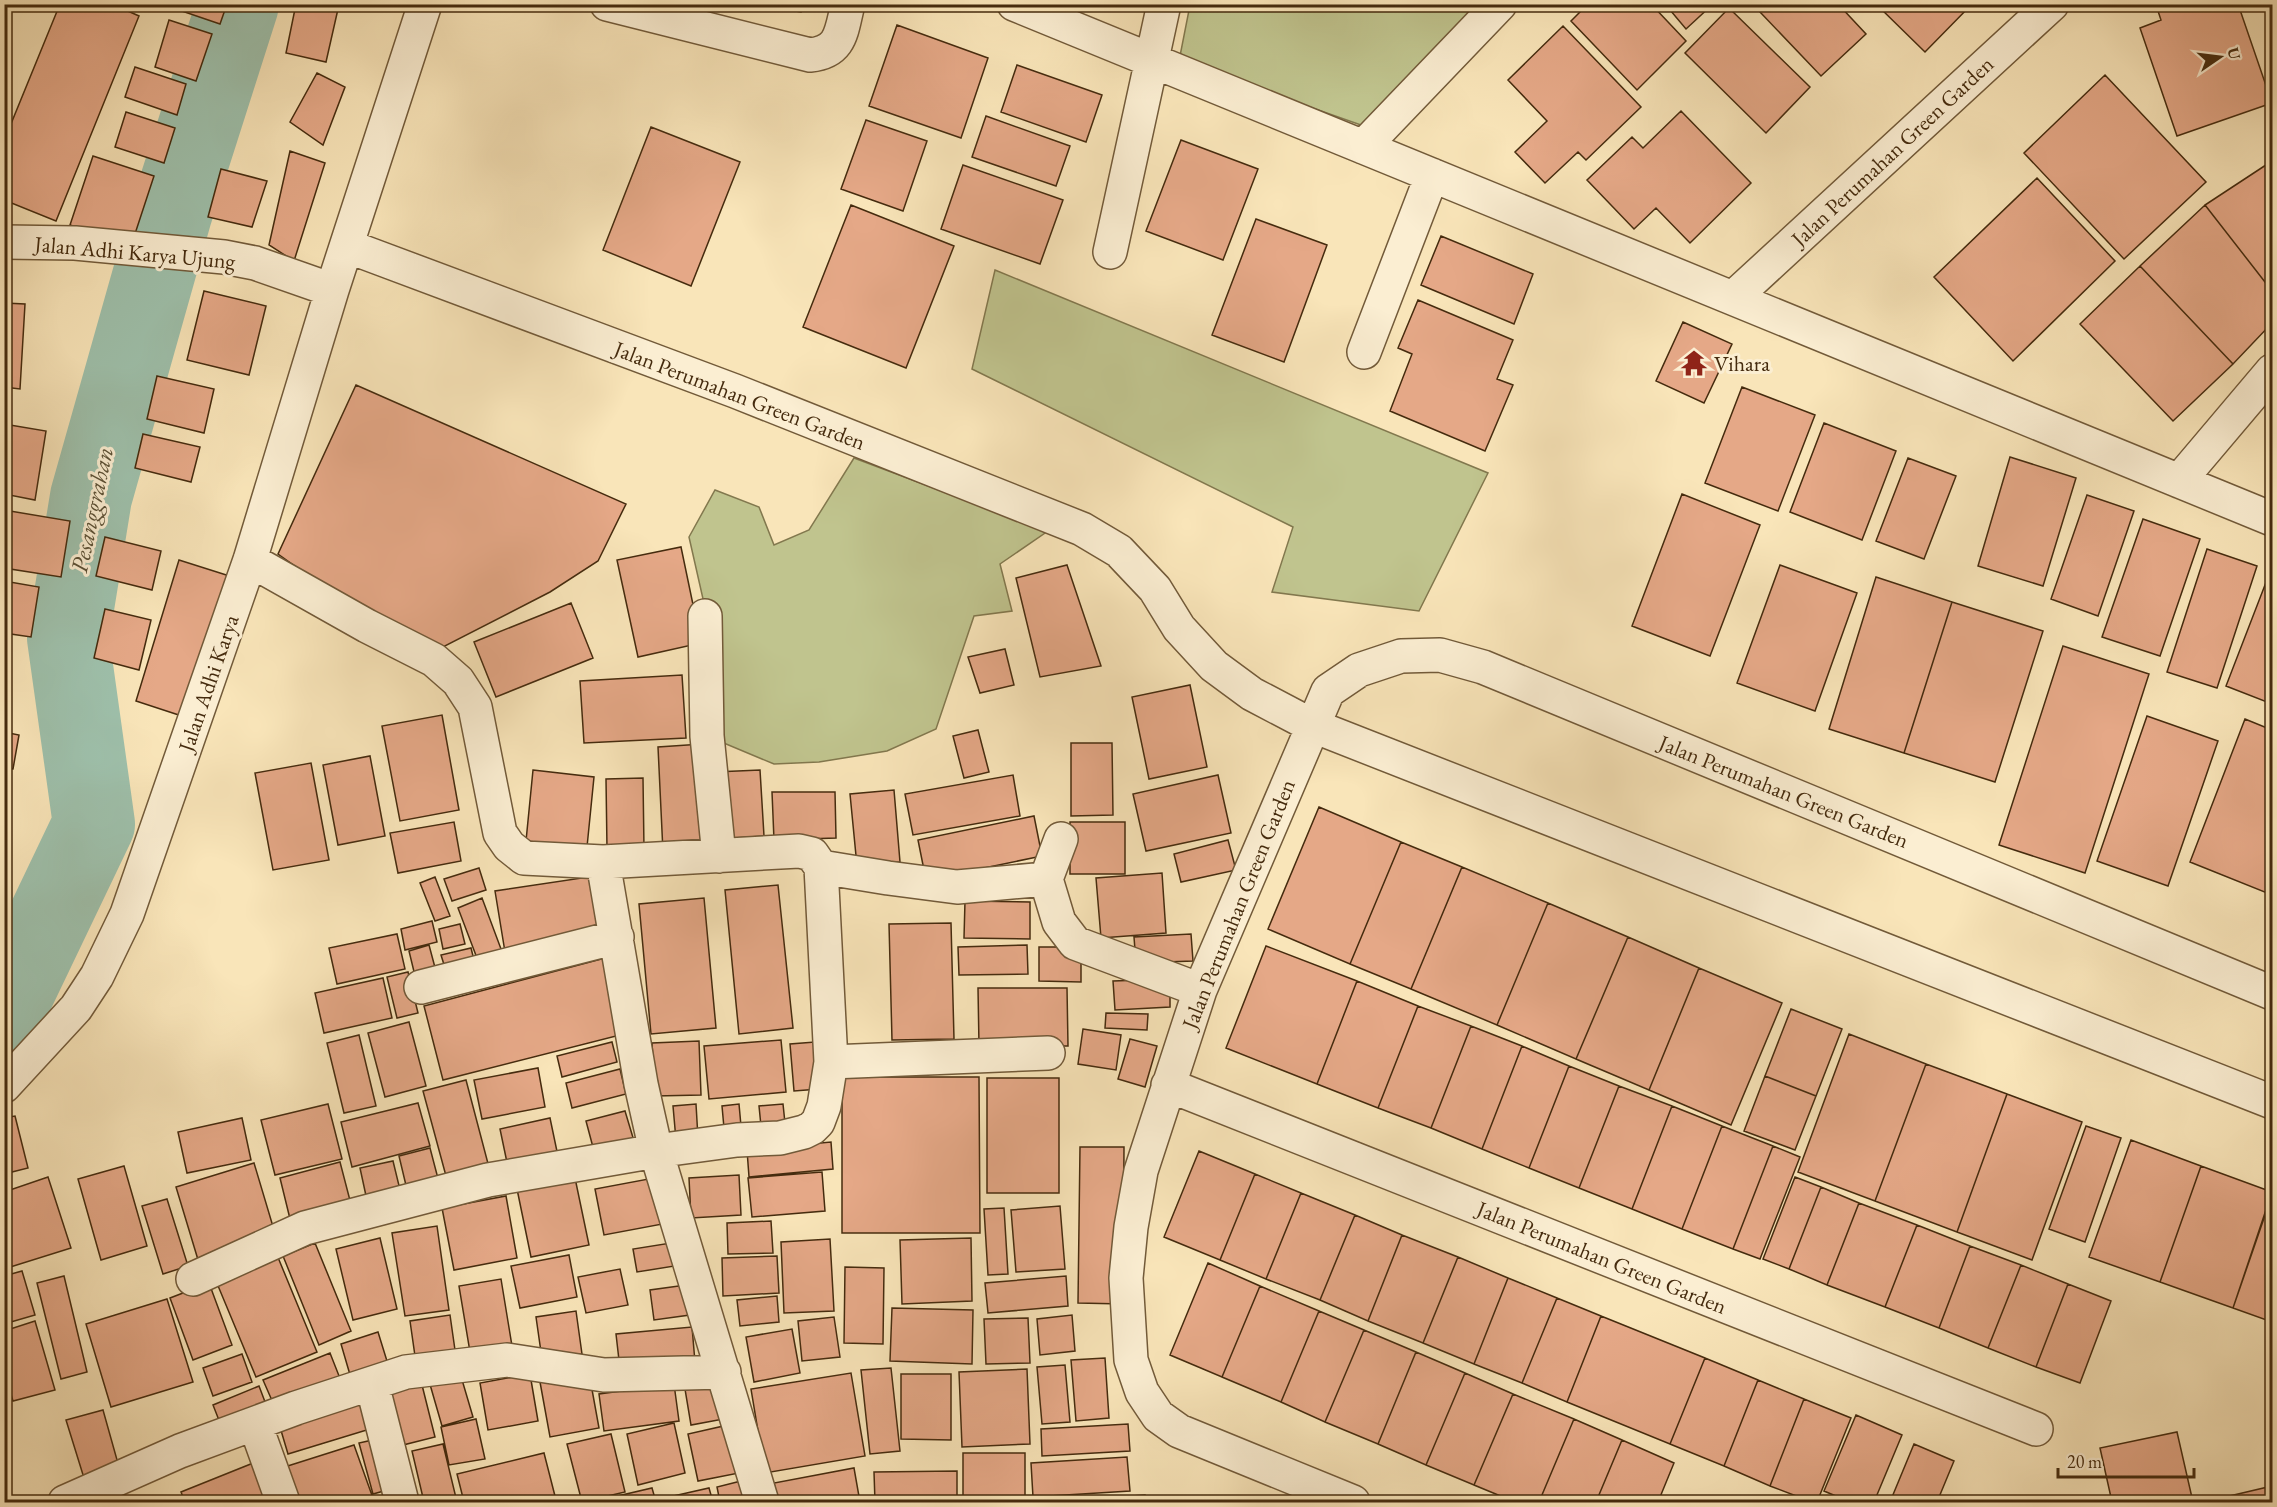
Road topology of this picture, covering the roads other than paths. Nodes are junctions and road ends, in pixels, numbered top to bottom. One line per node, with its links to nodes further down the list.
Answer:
1 (424, 4): 12 (street)
2 (607, 4): 3 (street)
3 (848, 4)
4 (1014, 4): 8 (street)
5 (1164, 4): 8 (street)
6 (1500, 4): 9 (street)
7 (2052, 4): 15 (street, Jalan Perumahan Green Garden)
8 (1151, 61): 9 (street); 13 (street)
9 (1363, 147): 10 (street)
10 (1432, 175): 15 (street); 16 (street)
11 (4, 242): 14 (street, Jalan Adhi Karya Ujung)
12 (347, 246): 14 (street, Jalan Adhi Karya); 22 (street, Jalan Perumahan Green Garden)
13 (1110, 252)
14 (332, 290): 20 (street, Jalan Adhi Karya)
15 (1732, 298): 18 (street)
16 (1364, 352)
17 (2272, 371): 18 (street)
18 (2179, 481): 19 (street)
19 (2272, 519)
20 (250, 560): 25 (street); 35 (street, Jalan Adhi Karya)
21 (705, 616): 24 (street)
22 (1311, 725): 30 (street, Jalan Perumahan Green Garden); 31 (street, Jalan Perumahan Green Garden); 36 (street, Jalan Perumahan Green Garden)
23 (1061, 839): 27 (street)
24 (719, 856): 25 (street); 26 (street)
25 (603, 862): 28 (street)
26 (821, 867): 27 (street); 33 (street)
27 (1046, 879): 30 (street)
28 (617, 936): 29 (street); 37 (street)
29 (421, 987)
30 (1200, 990): 34 (street, Jalan Perumahan Green Garden)
31 (2272, 993)
32 (1048, 1053): 33 (street)
33 (831, 1062): 37 (street)
34 (1168, 1085): 42 (street, Jalan Perumahan Green Garden); 47 (street, Jalan Perumahan Green Garden)
35 (4, 1086)
36 (2272, 1102)
37 (656, 1151): 38 (street); 39 (street)
38 (193, 1279)
39 (724, 1372): 40 (street); 46 (street)
40 (372, 1384): 41 (street); 45 (street)
41 (255, 1424): 43 (street); 44 (street)
42 (2036, 1429)
43 (65, 1503)
44 (283, 1503)
45 (402, 1503)
46 (762, 1503)
47 (1353, 1503)

